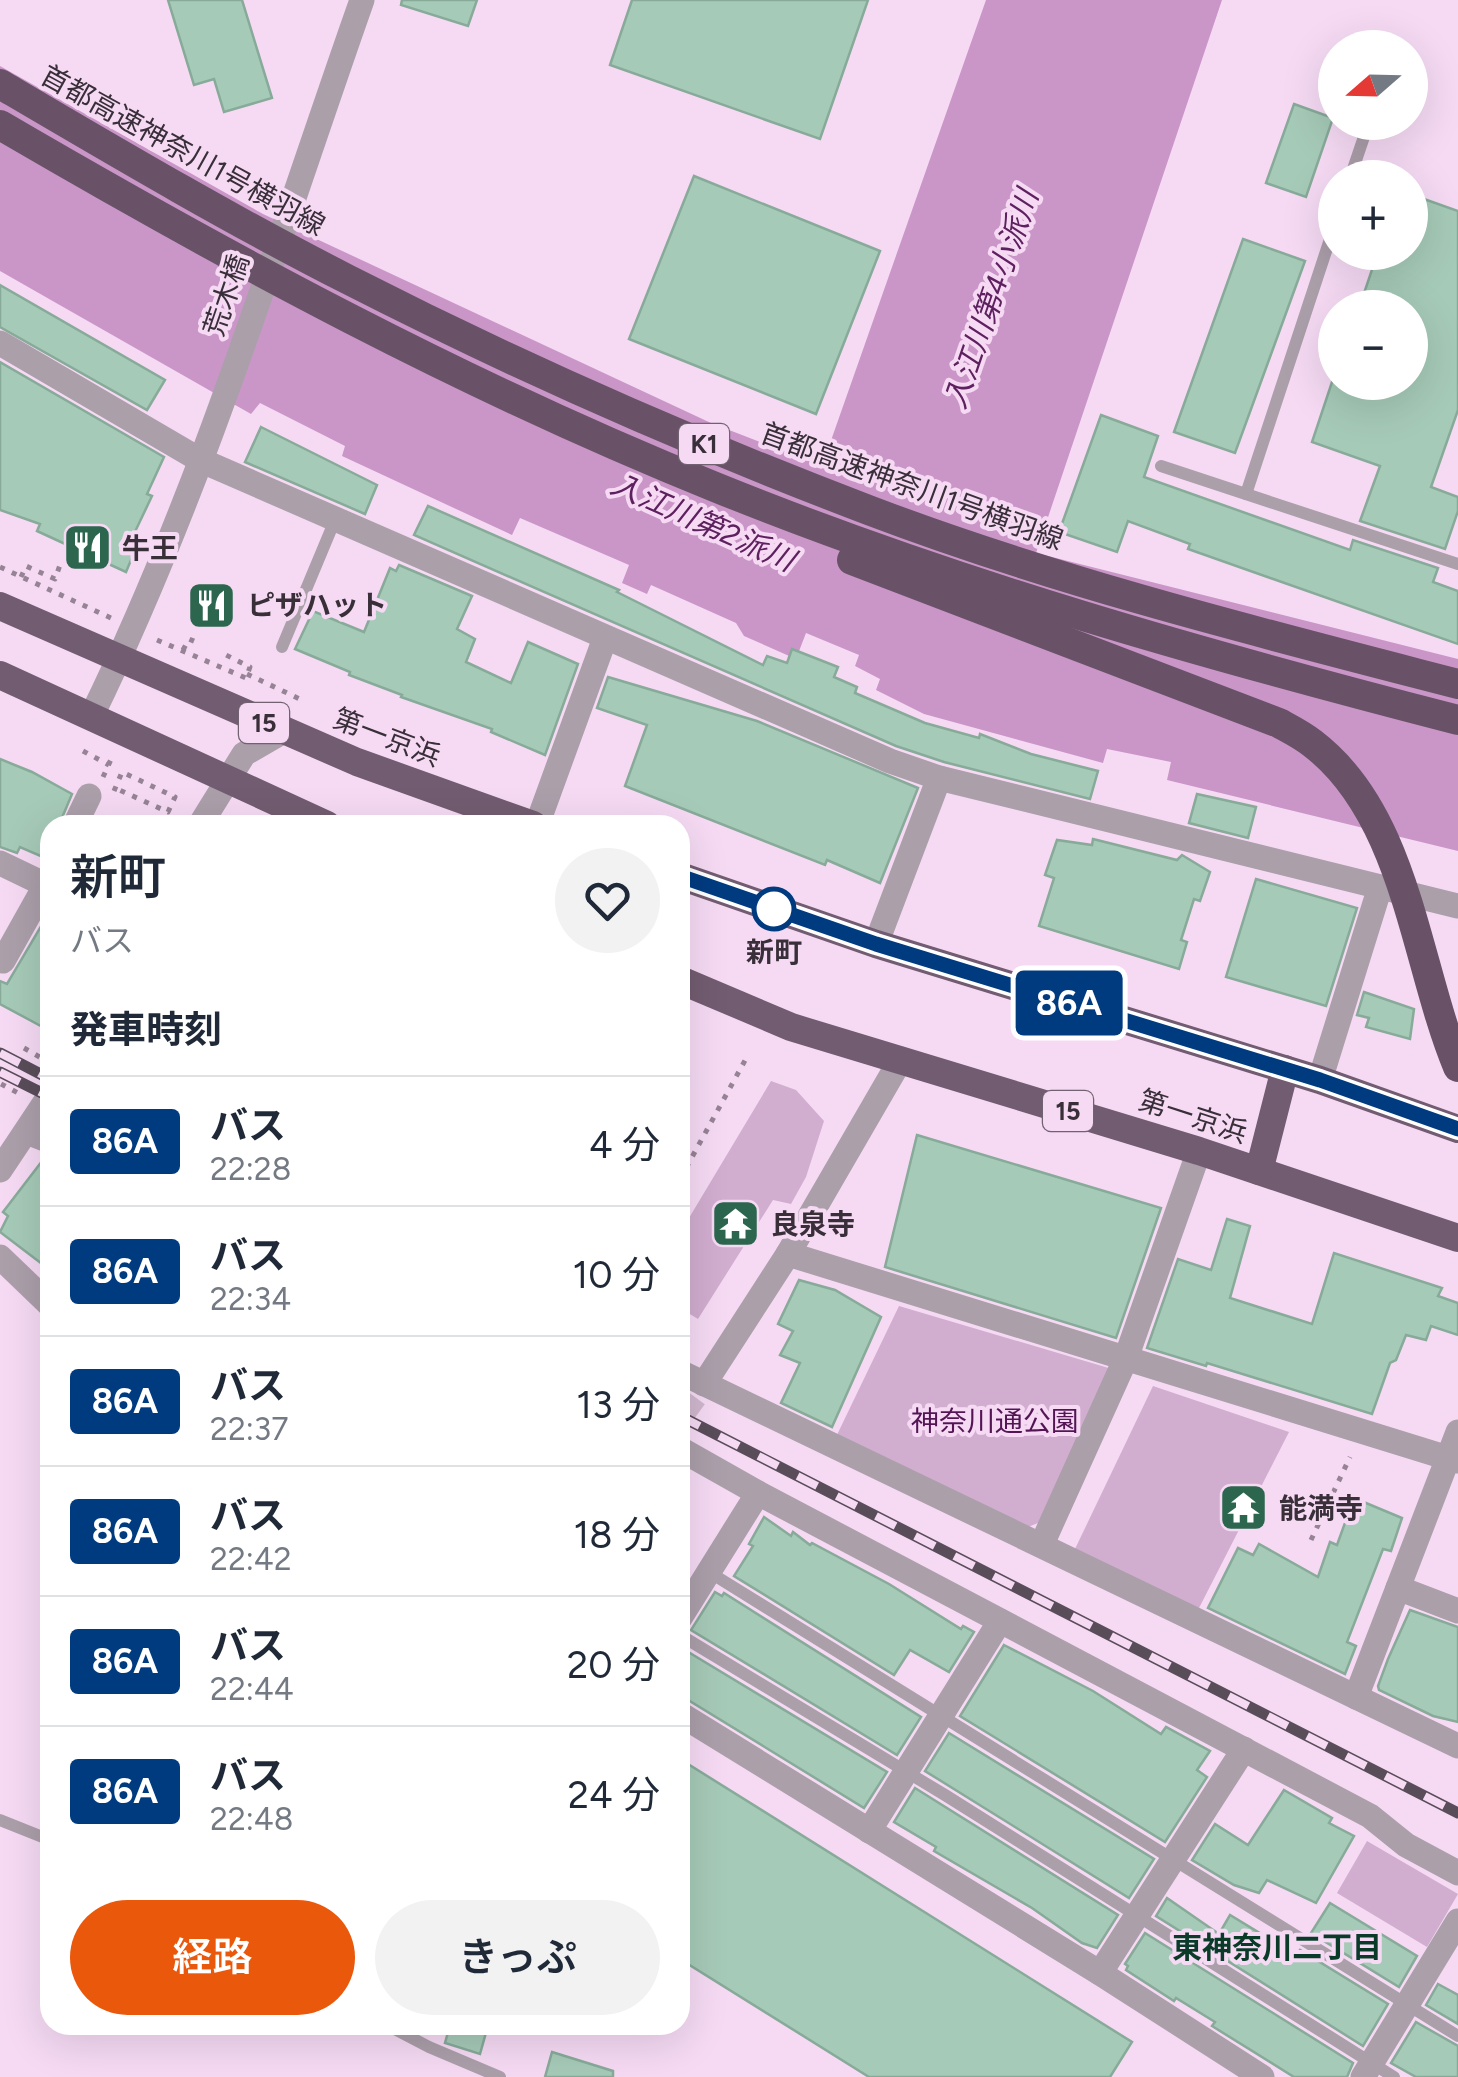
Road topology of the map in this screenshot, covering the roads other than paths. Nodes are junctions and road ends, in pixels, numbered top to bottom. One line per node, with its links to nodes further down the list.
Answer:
1 (362, 0): 7 (street, 荒木橋)
2 (0, 84): 17 (highway, 首都高速神奈川1号横羽線 / K1)
3 (0, 125): 6 (highway, K1)
4 (1320, 270): 9 (lane)
5 (0, 343): 7 (street)
6 (442, 365): 19 (highway, K1); 39 (highway)
7 (200, 460): 10 (street); 15 (street, 荒木橋)
8 (1161, 466): 9 (lane)
9 (1246, 494): 11 (lane)
10 (335, 520): 13 (street); 14 (lane)
11 (1458, 564)
12 (0, 606): 15 (highway, 第一京浜 / 15)
13 (605, 638): 21 (street); 28 (street)
14 (282, 647)
15 (118, 660): 18 (street, 荒木橋); 20 (highway, 第一京浜 / 15)
16 (0, 675): 18 (highway, 15)
17 (1458, 684)
18 (92, 715): 22 (highway, 15)
19 (1458, 720)
20 (284, 731): 22 (street); 27 (highway, 第一京浜 / 15)
21 (939, 778): 32 (street); 35 (street)
22 (226, 779): 25 (street); 26 (highway, 15)
23 (95, 789): 24 (street)
24 (81, 815)
25 (206, 815)
26 (304, 815)
27 (507, 815)
28 (539, 815)
29 (0, 863): 30 (street)
30 (40, 879)
31 (690, 879): 35 (highway)
32 (1380, 887): 34 (street); 41 (street)
33 (40, 898): 36 (street)
34 (1458, 906)
35 (876, 944): 40 (highway)
36 (0, 960)
37 (690, 984): 38 (highway, 第一京浜 / 15)
38 (902, 1060): 45 (highway, 第一京浜 / 15); 49 (street)
39 (1458, 1067)
40 (1285, 1069): 41 (highway); 47 (highway)
41 (1320, 1080): 43 (highway)
42 (40, 1097): 44 (street)
43 (1458, 1129)
44 (39, 1136): 46 (street)
45 (1199, 1151): 47 (highway, 第一京浜 / 15); 52 (street)
46 (0, 1170)
47 (1258, 1171): 48 (highway, 第一京浜 / 15)
48 (1458, 1238)
49 (788, 1254): 52 (street); 54 (street)
50 (0, 1257): 51 (street)
51 (40, 1295)
52 (1126, 1358): 57 (street); 59 (street)
53 (690, 1377): 54 (street)
54 (704, 1384): 59 (street)
55 (1458, 1432): 57 (street)
56 (690, 1455): 58 (street)
57 (1453, 1459): 61 (street)
58 (758, 1494): 60 (street); 64 (street)
59 (1042, 1544): 66 (street)
60 (709, 1572): 62 (street); 67 (lane)
61 (1398, 1588): 63 (street); 66 (street)
62 (690, 1602)
63 (1458, 1611)
64 (1000, 1621): 67 (street); 70 (street)
65 (690, 1641): 71 (lane)
66 (1356, 1698): 69 (street)
67 (941, 1716): 71 (street); 75 (lane)
68 (690, 1720): 73 (street)
69 (1458, 1746)
70 (1244, 1749): 75 (street); 76 (street)
71 (906, 1772): 73 (street); 77 (lane)
72 (0, 1820): 74 (lane)
73 (870, 1831): 79 (street)
74 (40, 1836)
75 (1173, 1860): 77 (street); 80 (lane)
76 (1458, 1873)
77 (1137, 1916): 79 (street); 83 (lane)
78 (1458, 1921): 80 (street)
79 (1100, 1973): 85 (street)
80 (1407, 2005): 82 (lane); 83 (street)
81 (406, 2035): 84 (lane)
82 (1458, 2036)
83 (1367, 2070): 86 (lane)
84 (500, 2077)
85 (1262, 2077)
86 (1394, 2077)

